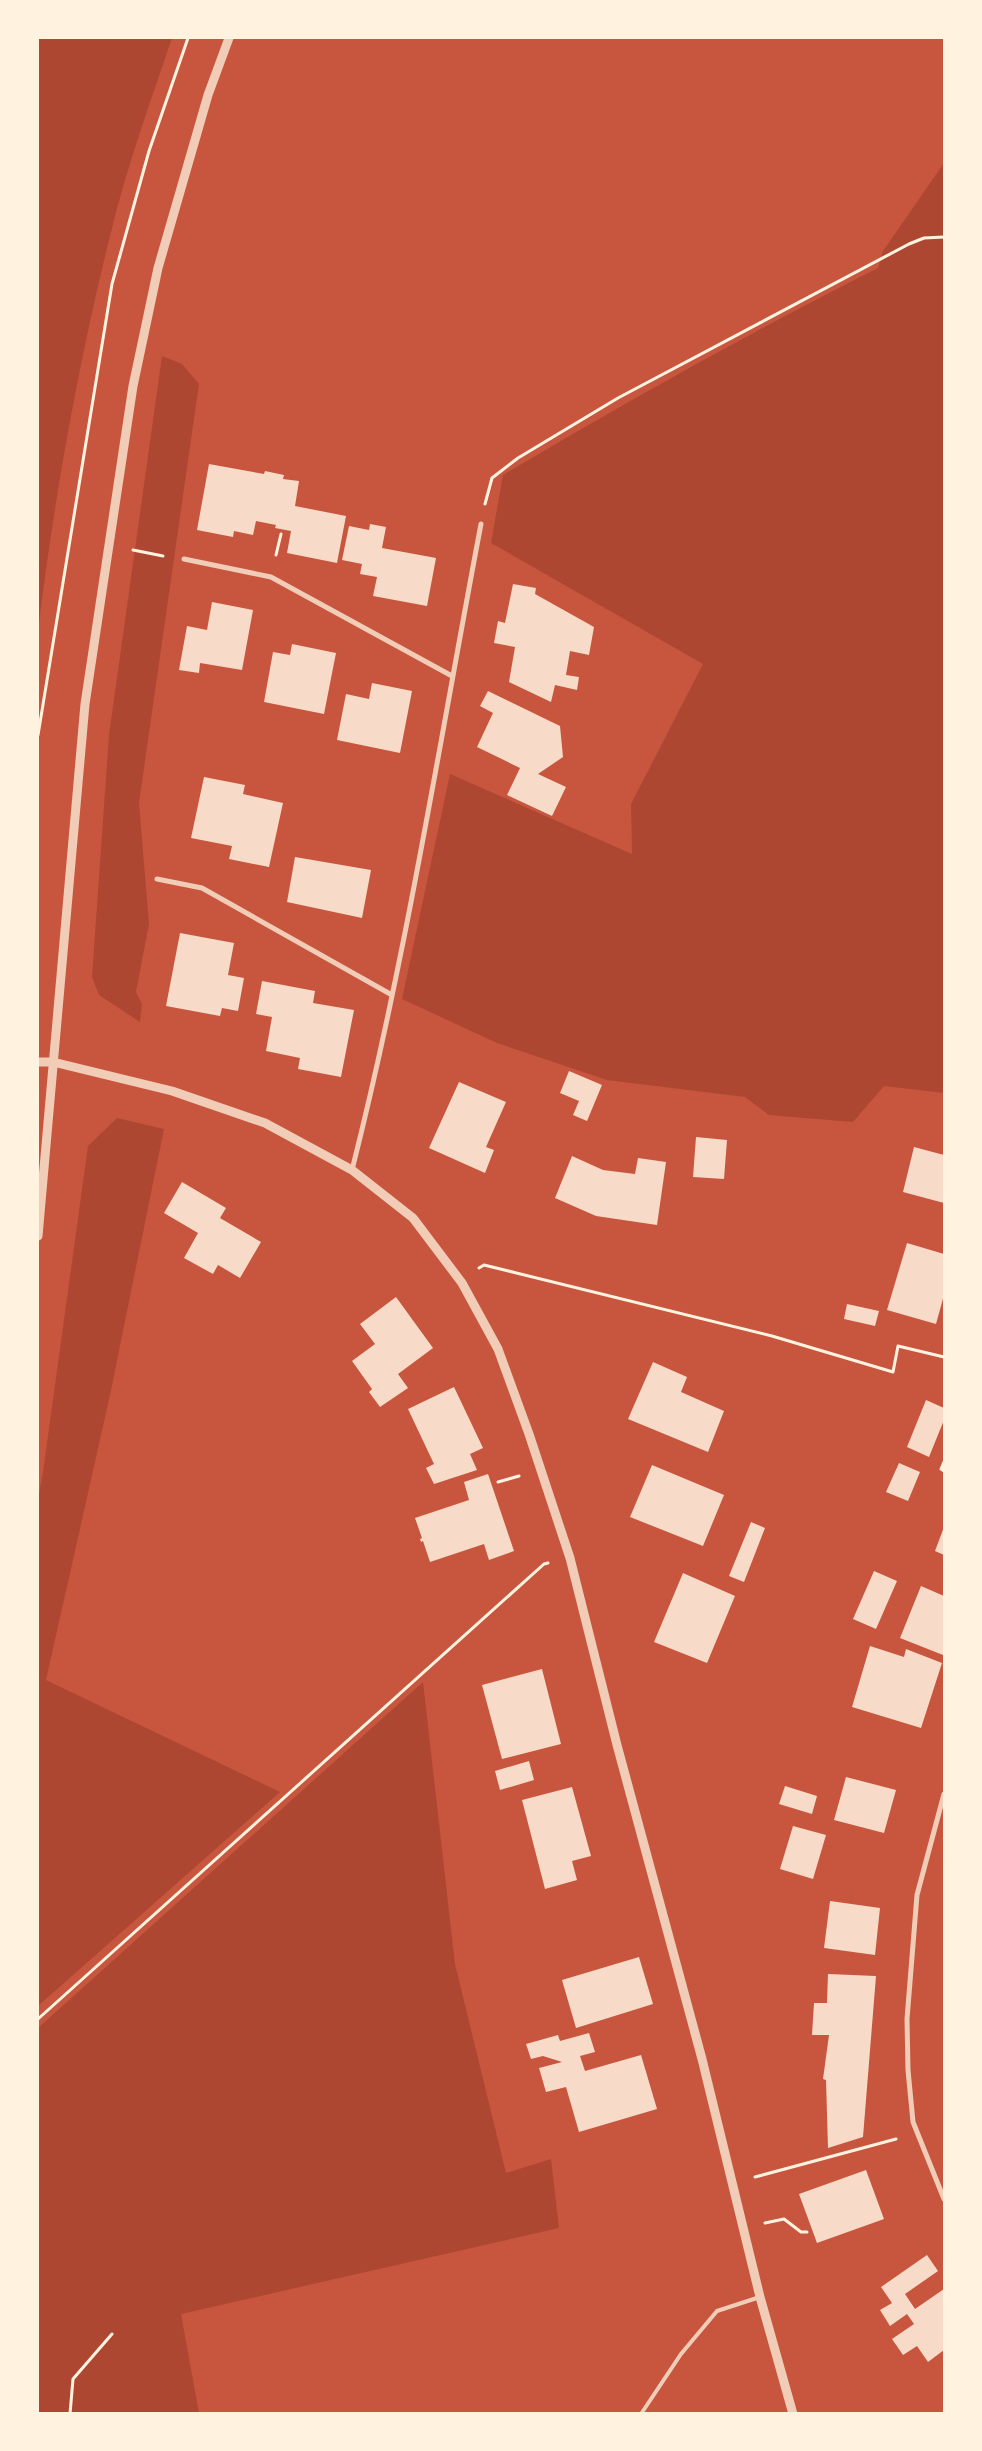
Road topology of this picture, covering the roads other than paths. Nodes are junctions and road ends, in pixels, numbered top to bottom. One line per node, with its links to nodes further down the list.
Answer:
1 (229, 38): 8 (street)
2 (481, 524): 4 (street)
3 (184, 559): 4 (street)
4 (452, 676): 6 (street)
5 (157, 879): 6 (street)
6 (392, 995): 9 (street)
7 (38, 1062): 8 (street)
8 (52, 1062): 9 (street); 10 (street)
9 (352, 1170): 13 (street)
10 (38, 1236)
11 (944, 1794): 12 (street)
12 (944, 2199)
13 (760, 2297): 14 (lane); 15 (street)
14 (641, 2414)
15 (793, 2414)

